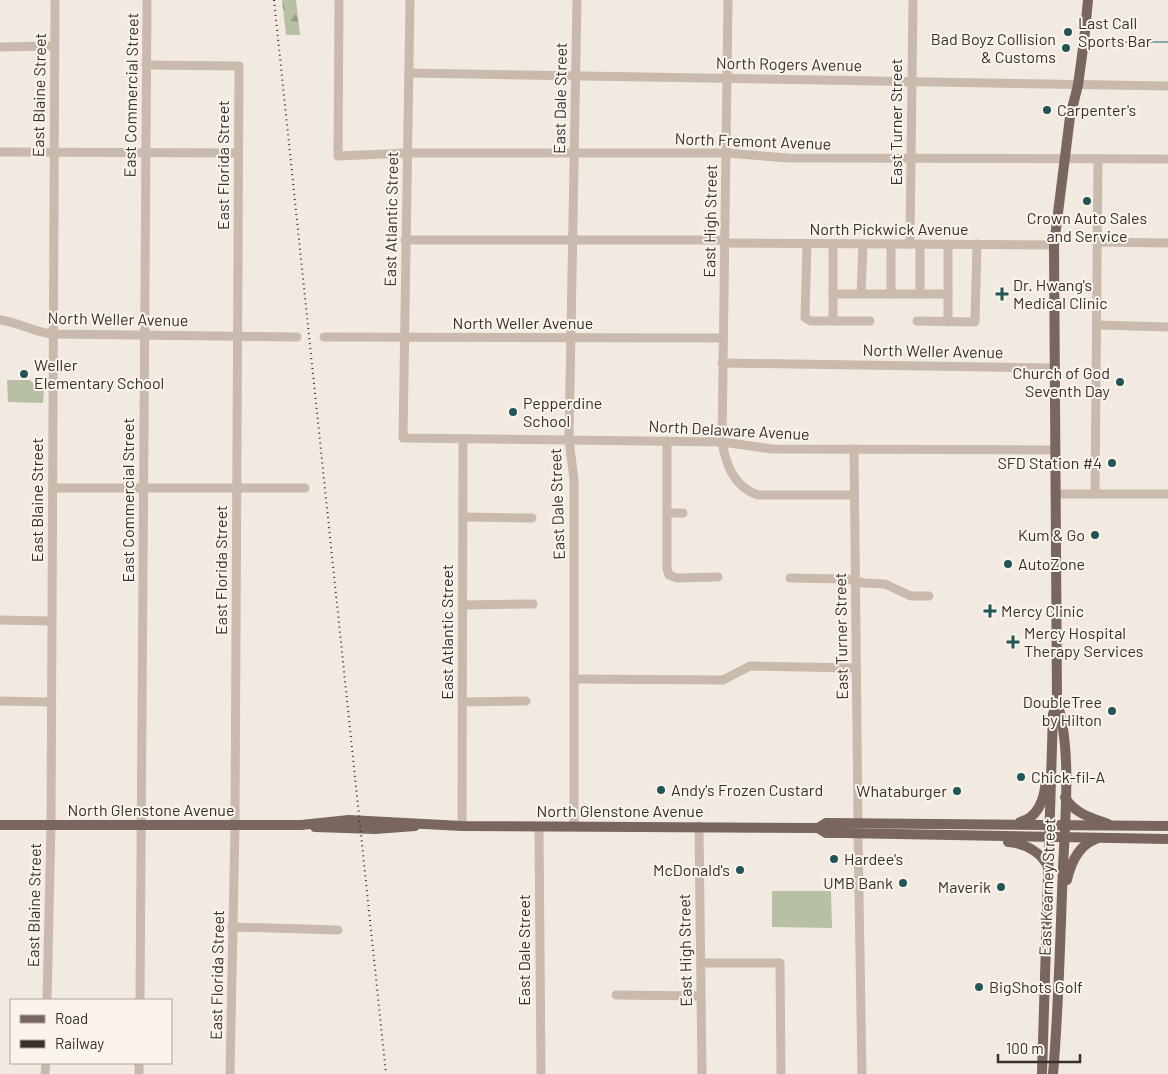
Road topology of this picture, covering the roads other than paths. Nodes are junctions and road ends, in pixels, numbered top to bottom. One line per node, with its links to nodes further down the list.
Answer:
1 (55, 0): 9 (street, East Blaine Street)
2 (147, 0): 11 (street, East Commercial Street)
3 (339, 0): 22 (street, North Fremont Avenue)
4 (410, 0): 12 (street, East Atlantic Street)
5 (577, 0): 13 (street, East Dale Street)
6 (728, 0): 14 (street, East High Street)
7 (913, 0): 15 (street, East Turner Street)
8 (1088, 0): 16 (main road, East Kearney Street)
9 (54, 46): 10 (street); 19 (street, East Blaine Street)
10 (0, 47)
11 (146, 66): 20 (street, East Commercial Street); 21 (street, East Florida Street)
12 (409, 73): 13 (street, North Rogers Avenue); 22 (street, East Atlantic Street)
13 (576, 76): 14 (street, North Rogers Avenue); 23 (street, East Dale Street)
14 (727, 78): 15 (street, North Rogers Avenue); 24 (street, East High Street)
15 (911, 81): 16 (street, North Rogers Avenue); 25 (street, East Turner Street)
16 (1078, 84): 17 (street, North Rogers Avenue); 26 (main road, East Kearney Street)
17 (1168, 86)
18 (0, 152): 19 (street)
19 (53, 153): 20 (street); 54 (street, East Blaine Street)
20 (146, 153): 21 (street); 55 (street, East Commercial Street)
21 (238, 153): 56 (street, East Florida Street)
22 (407, 153): 23 (street, North Fremont Avenue); 29 (street, East Atlantic Street)
23 (574, 153): 24 (street, North Fremont Avenue); 30 (street, East Dale Street)
24 (726, 153): 25 (street, North Fremont Avenue); 31 (street, East High Street)
25 (911, 158): 26 (street, North Fremont Avenue); 38 (street, East Turner Street)
26 (1066, 159): 27 (street, North Fremont Avenue); 41 (main road, East Kearney Street)
27 (1098, 159): 28 (street, North Fremont Avenue); 32 (street)
28 (1168, 159)
29 (405, 240): 30 (street, North Pickwick Avenue); 60 (street, East Atlantic Street)
30 (573, 240): 31 (street, North Pickwick Avenue); 59 (street, East Dale Street)
31 (724, 242): 34 (street, North Pickwick Avenue); 61 (street, East High Street)
32 (1098, 242): 33 (street); 52 (street)
33 (1168, 243)
34 (807, 244): 35 (street, North Pickwick Avenue); 48 (street)
35 (833, 244): 36 (street, North Pickwick Avenue); 42 (street)
36 (862, 244): 37 (street, North Pickwick Avenue); 43 (street)
37 (891, 244): 38 (street, North Pickwick Avenue); 44 (street)
38 (915, 244): 39 (street, North Pickwick Avenue); 45 (street, East Turner Street)
39 (948, 244): 40 (street, North Pickwick Avenue); 46 (street)
40 (977, 244): 41 (street, North Pickwick Avenue); 51 (street)
41 (1054, 245): 63 (main road, East Kearney Street)
42 (833, 294): 43 (street); 48 (street)
43 (862, 294): 44 (street)
44 (892, 294): 45 (street)
45 (920, 294): 46 (street)
46 (948, 294): 51 (street)
47 (0, 320): 54 (street, North Weller Avenue)
48 (833, 321): 49 (street)
49 (870, 321)
50 (917, 322): 51 (street)
51 (948, 322)
52 (1097, 325): 53 (street); 76 (street)
53 (1168, 327)
54 (52, 334): 55 (street, North Weller Avenue); 72 (street, East Blaine Street)
55 (144, 336): 56 (street, North Weller Avenue); 73 (street, East Commercial Street)
56 (237, 336): 57 (street, North Weller Avenue); 71 (street, East Florida Street)
57 (297, 337)
58 (324, 337): 60 (street, North Weller Avenue)
59 (571, 337): 60 (street, North Weller Avenue); 61 (street, North Weller Avenue); 66 (street, East Dale Street)
60 (404, 338): 64 (street, East Atlantic Street)
61 (722, 338): 62 (street, East High Street)
62 (722, 363): 63 (street, North Weller Avenue); 68 (street, East High Street)
63 (1054, 368): 70 (main road, East Kearney Street)
64 (403, 438): 65 (street, North Delaware Avenue)
65 (462, 438): 66 (street, North Delaware Avenue); 81 (street, East Atlantic Street)
66 (569, 440): 67 (street, North Delaware Avenue); 92 (street, East Dale Street)
67 (667, 441): 68 (street, North Delaware Avenue); 79 (street)
68 (722, 442): 69 (street, North Delaware Avenue); 78 (street, East High Street)
69 (854, 449): 70 (street, North Delaware Avenue); 78 (street, East Turner Street)
70 (1054, 450): 75 (main road, East Kearney Street)
71 (237, 487): 73 (street); 74 (street); 105 (street, East Florida Street)
72 (52, 488): 73 (street); 90 (street, East Blaine Street)
73 (143, 488): 104 (street, East Commercial Street)
74 (305, 488)
75 (1055, 494): 76 (street); 97 (main road, East Kearney Street)
76 (1095, 494): 77 (street)
77 (1168, 494)
78 (854, 495): 85 (street, East Turner Street)
79 (668, 513): 80 (street); 83 (street)
80 (684, 513)
81 (463, 517): 82 (street); 88 (street, East Atlantic Street)
82 (532, 518)
83 (718, 577)
84 (790, 578): 85 (street)
85 (855, 581): 86 (street); 91 (street, East Turner Street)
86 (929, 596)
87 (534, 604): 88 (street)
88 (463, 605): 96 (street, East Atlantic Street)
89 (0, 620): 90 (street)
90 (51, 621): 95 (street, East Blaine Street)
91 (856, 668): 92 (street); 113 (street, East Turner Street)
92 (574, 679): 107 (street, East Dale Street)
93 (0, 701): 95 (street)
94 (526, 701): 96 (street)
95 (51, 702): 102 (street, East Blaine Street)
96 (462, 702): 106 (street, East Atlantic Street)
97 (1058, 702): 98 (main road, East Kearney Street); 99 (main road, East Kearney Street)
98 (1053, 756): 100 (main road); 103 (main road, East Kearney Street)
99 (1065, 797): 109 (main road, East Kearney Street); 110 (main road)
100 (1012, 824): 103 (main road); 113 (main road)
101 (0, 825): 102 (main road, North Glenstone Avenue)
102 (51, 825): 104 (main road, North Glenstone Avenue); 127 (street, East Blaine Street)
103 (1051, 825): 109 (main road); 115 (main road, East Kearney Street)
104 (141, 826): 105 (main road, North Glenstone Avenue); 128 (street, East Commercial Street)
105 (235, 826): 106 (main road, North Glenstone Avenue); 122 (street, East Florida Street)
106 (462, 826): 112 (main road, North Glenstone Avenue)
107 (574, 826): 108 (main road, North Glenstone Avenue); 112 (main road, North Glenstone Avenue)
108 (699, 826): 113 (main road, North Glenstone Avenue); 124 (street, East High Street)
109 (1064, 826): 110 (main road); 116 (main road, East Kearney Street)
110 (1114, 826): 111 (main road)
111 (1168, 826)
112 (538, 827): 131 (street, East Dale Street)
113 (858, 829): 114 (main road, North Glenstone Avenue); 134 (street, East Turner Street)
114 (925, 835): 115 (main road, North Glenstone Avenue); 121 (main road)
115 (1051, 838): 116 (main road, North Glenstone Avenue); 121 (main road, East Kearney Street)
116 (1064, 838): 117 (main road, North Glenstone Avenue); 129 (main road, East Kearney Street)
117 (1097, 838): 118 (main road, North Glenstone Avenue); 129 (main road)
118 (1131, 839): 119 (main road, North Glenstone Avenue); 120 (main road)
119 (1168, 839)
120 (1168, 844)
121 (1050, 870): 135 (main road, East Kearney Street)
122 (232, 928): 123 (street); 130 (street, East Florida Street)
123 (338, 930)
124 (701, 963): 126 (street, East High Street); 133 (street)
125 (616, 995): 126 (street)
126 (701, 996): 132 (street, East High Street)
127 (47, 999)
128 (140, 999)
129 (1058, 999): 136 (main road, East Kearney Street)
130 (230, 1074)
131 (541, 1074)
132 (702, 1074)
133 (781, 1074)
134 (862, 1074)
135 (1042, 1074)
136 (1053, 1074)

